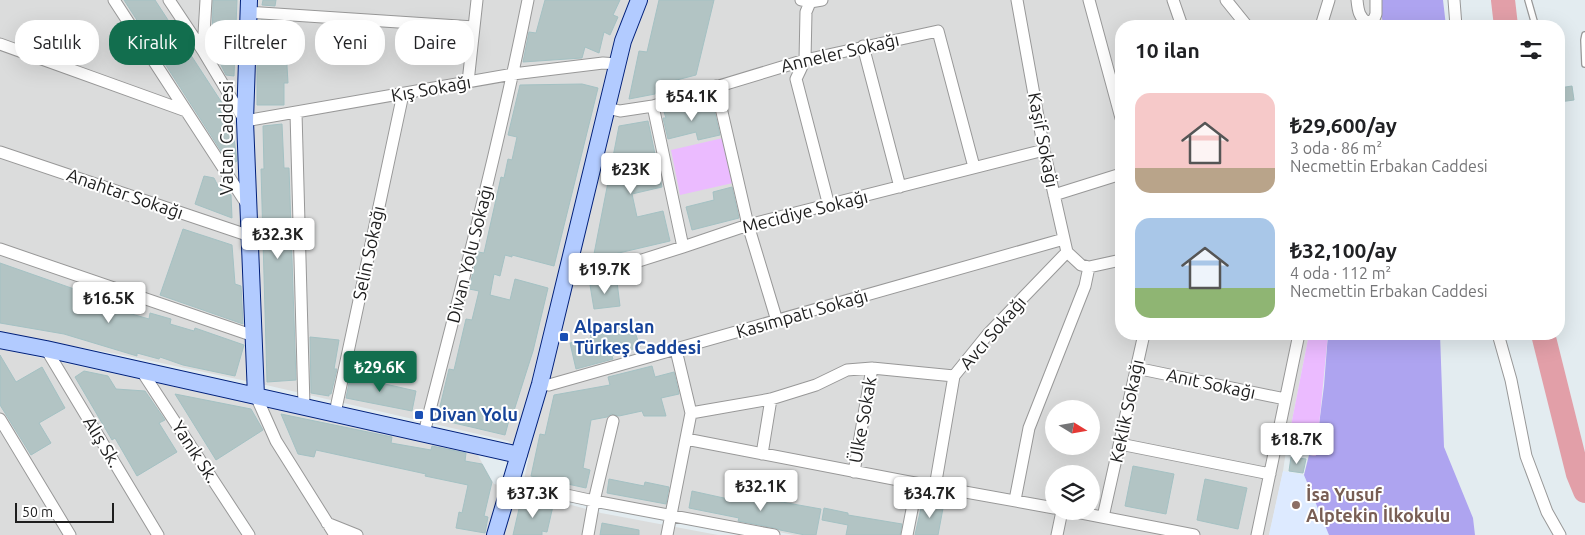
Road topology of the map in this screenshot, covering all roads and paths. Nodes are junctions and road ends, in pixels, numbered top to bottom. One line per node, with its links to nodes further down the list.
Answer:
1 (114, 0): 43 (street)
2 (169, 0): 31 (street)
3 (206, 0): 31 (street)
4 (478, 0): 27 (street)
5 (528, 0): 36 (street, Divan Yolu Sokağı)
6 (639, 0): 33 (street)
7 (822, 0): 17 (street)
8 (1017, 0): 46 (street, Kaşif Sokağı)
9 (1089, 0): 40 (street)
10 (1173, 0): 20 (street)
11 (1226, 0): 21 (street)
12 (1329, 0): 22 (street)
13 (1357, 0): 23 (street)
14 (1376, 0): 24 (street)
15 (1454, 0): 25 (street)
16 (1528, 0): 26 (lane)
17 (807, 1): 32 (street)
18 (249, 6): 19 (street); 45 (street, Vatan Caddesi)
19 (399, 20)
20 (1180, 20)
21 (1242, 20)
22 (1323, 20)
23 (1362, 20)
24 (1374, 20)
25 (1456, 20)
26 (1534, 20)
27 (474, 27)
28 (1585, 35): 34 (lane)
29 (0, 44): 43 (street)
30 (863, 46): 32 (street, Anneler Sokağı); 48 (street, Anneler Sokağı); 50 (street)
31 (203, 50): 45 (street)
32 (805, 60): 38 (street, Anneler Sokağı); 53 (street)
33 (618, 64): 36 (street, Kış Sokağı); 42 (street)
34 (1585, 64)
35 (470, 65): 37 (street)
36 (514, 74): 37 (street, Kış Sokağı); 84 (street, Divan Yolu Sokağı)
37 (468, 82): 39 (street, Kış Sokağı)
38 (716, 86): 41 (street, Anneler Sokağı); 54 (street)
39 (403, 94): 44 (street, Kış Sokağı); 80 (street, Selin Sokağı)
40 (1115, 96)
41 (653, 106): 42 (street, Anneler Sokağı); 57 (street)
42 (607, 108): 62 (street)
43 (186, 111): 52 (street)
44 (296, 112): 45 (street, Kış Sokağı); 79 (street)
45 (245, 122): 52 (street, Vatan Caddesi)
46 (1044, 150): 48 (street, Mecidiye Sokağı); 51 (street, Kaşif Sokağı)
47 (0, 152): 55 (street, Anahtar Sokağı)
48 (974, 167): 50 (street, Mecidiye Sokağı)
49 (1115, 176): 51 (street)
50 (900, 188): 53 (street, Mecidiye Sokağı)
51 (1054, 195): 56 (street, Kaşif Sokağı)
52 (248, 206): 55 (street, Vatan Caddesi)
53 (829, 206): 54 (street, Mecidiye Sokağı)
54 (748, 225): 57 (street, Mecidiye Sokağı); 63 (street)
55 (250, 236): 64 (street, Vatan Caddesi)
56 (1064, 239): 59 (street, Kaşif Sokağı); 63 (street, Kasımpatı Sokağı)
57 (684, 247): 62 (street, Mecidiye Sokağı)
58 (0, 249): 64 (street)
59 (1067, 252): 61 (street); 74 (street, Avcı Sokağı)
60 (1115, 261): 61 (street)
61 (1089, 267): 96 (street)
62 (566, 275): 75 (street)
63 (776, 321): 70 (street, Kasımpatı Sokağı)
64 (254, 336): 76 (street, Vatan Caddesi)
65 (0, 340): 69 (street)
66 (1143, 340): 72 (street, Keklik Sokağı)
67 (1298, 340): 78 (street)
68 (1500, 340): 117 (street)
69 (46, 349): 73 (street); 105 (street, Alış Sk.)
70 (676, 350): 75 (street, Kasımpatı Sokağı); 81 (street)
71 (872, 368): 74 (street); 77 (street); 91 (street, Ülke Sokak)
72 (1136, 368): 78 (street, Anıt Sokağı); 88 (street, Keklik Sokağı)
73 (141, 370): 76 (street); 106 (street, Yanık Sk.)
74 (954, 376): 95 (street, Avcı Sokağı)
75 (540, 384): 89 (street)
76 (256, 396): 79 (street); 103 (street)
77 (771, 399): 81 (street); 90 (street)
78 (1285, 399): 92 (street)
79 (304, 406): 80 (street)
80 (335, 413): 84 (street)
81 (691, 413): 86 (street)
82 (0, 419): 87 (street)
83 (614, 421): 97 (street)
84 (424, 433): 89 (street)
85 (0, 439): 87 (street)
86 (686, 439): 90 (street); 99 (street)
87 (14, 442): 104 (street)
88 (1120, 444): 92 (street); 101 (street, Keklik Sokağı)
89 (519, 454): 93 (street)
90 (762, 454): 91 (street)
91 (854, 472): 94 (street)
92 (1270, 474): 116 (street)
93 (511, 483): 97 (street); 109 (street)
94 (917, 484): 95 (street); 113 (street)
95 (935, 487): 96 (street)
96 (1015, 500): 98 (street)
97 (594, 501): 99 (street); 110 (street)
98 (1045, 506)
99 (671, 516): 111 (street); 112 (street)
100 (1100, 516): 101 (street)
101 (1104, 517): 115 (street)
102 (1060, 520): 114 (street)
103 (327, 523): 107 (street); 108 (street)
104 (70, 535)
105 (158, 535)
106 (249, 535)
107 (335, 535)
108 (357, 535)
109 (495, 535)
110 (588, 535)
111 (667, 535)
112 (774, 535)
113 (907, 535)
114 (1057, 535)
115 (1194, 535)
116 (1257, 535)
117 (1560, 535)

